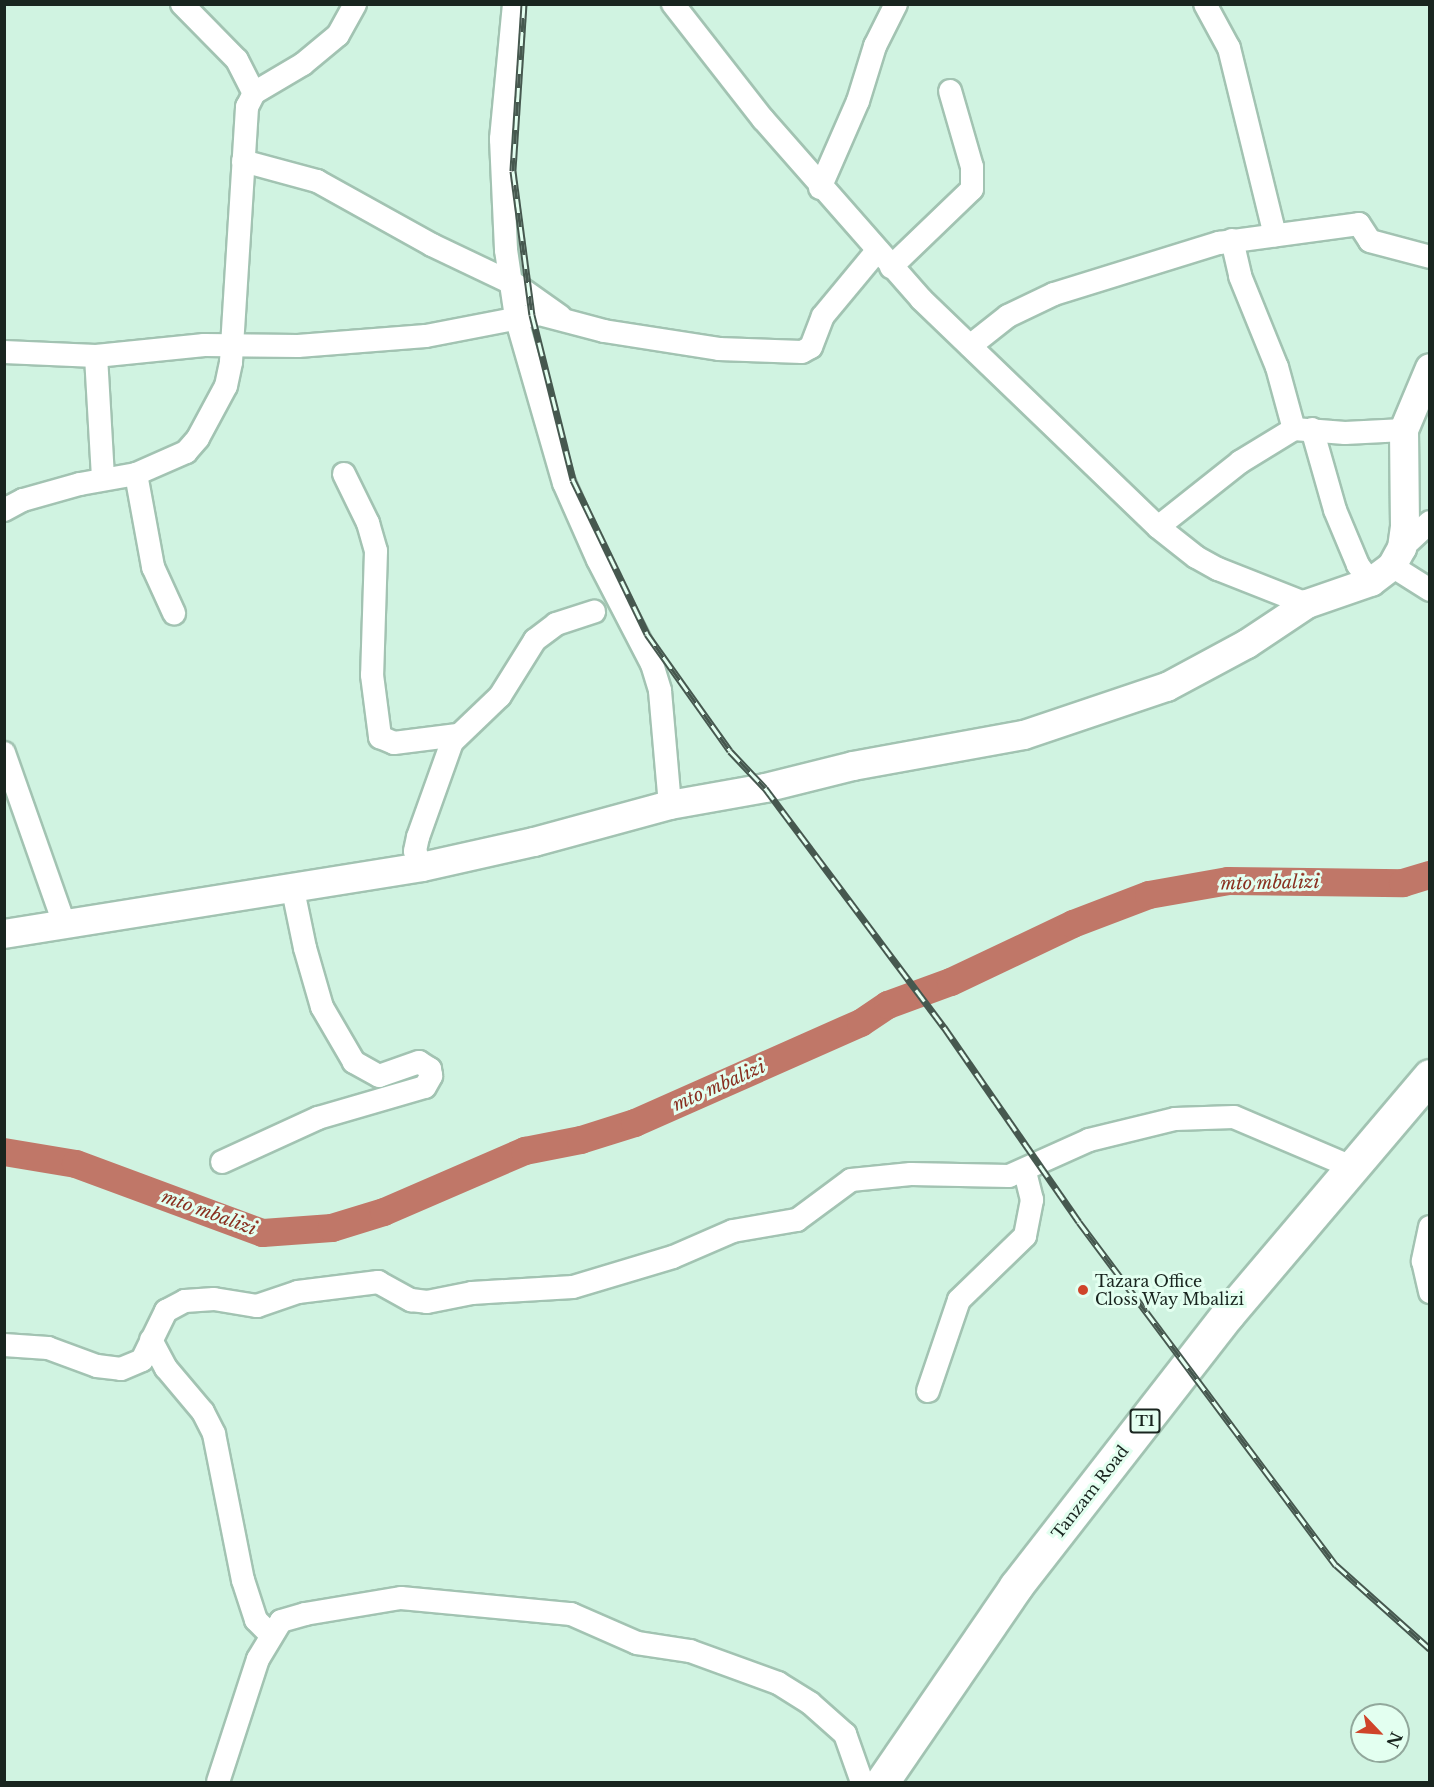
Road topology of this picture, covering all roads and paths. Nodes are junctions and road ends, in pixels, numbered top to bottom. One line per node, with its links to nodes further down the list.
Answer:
1 (182, 4): 8 (street)
2 (355, 4): 8 (street)
3 (514, 4): 15 (street)
4 (674, 4): 10 (street)
5 (896, 4): 10 (street)
6 (1205, 4): 11 (street)
7 (950, 91): 14 (street)
8 (254, 93): 9 (street)
9 (243, 161): 15 (street); 19 (street)
10 (820, 188): 14 (street)
11 (1275, 235): 12 (street); 13 (street)
12 (1232, 240): 18 (street); 23 (street)
13 (1430, 257)
14 (884, 259): 17 (street); 18 (street)
15 (510, 282): 16 (street); 17 (street)
16 (516, 317): 17 (street); 19 (street); 38 (street)
17 (561, 317)
18 (970, 346): 30 (street)
19 (232, 347): 21 (street); 25 (street)
20 (4, 352): 21 (street)
21 (96, 356): 27 (street)
22 (1430, 368): 24 (main road)
23 (1303, 429): 24 (street); 30 (street); 31 (street)
24 (1404, 430): 31 (main road)
25 (136, 474): 27 (street); 35 (street)
26 (344, 474): 36 (street)
27 (103, 479): 28 (street)
28 (4, 510)
29 (1430, 522): 31 (street)
30 (1158, 527): 33 (street)
31 (1389, 565): 32 (street); 33 (main road)
32 (1430, 591)
33 (1306, 604): 38 (main road)
34 (594, 612): 36 (street)
35 (174, 613)
36 (457, 735): 39 (street)
37 (4, 753): 41 (street)
38 (670, 805): 39 (main road)
39 (422, 867): 40 (main road)
40 (293, 890): 41 (main road); 44 (street)
41 (65, 926): 42 (main road)
42 (4, 934)
43 (1426, 1090): 45 (highway, Tanzam Road / T1)
44 (222, 1162)
45 (1352, 1167): 46 (street); 55 (highway, Tanzam Road / T1)
46 (1025, 1171): 49 (street); 51 (street)
47 (1430, 1227): 48 (street)
48 (1430, 1292)
49 (151, 1340): 50 (street); 52 (street)
50 (4, 1345)
51 (928, 1391)
52 (271, 1635): 53 (street); 54 (street)
53 (218, 1782)
54 (862, 1782)
55 (882, 1782)

